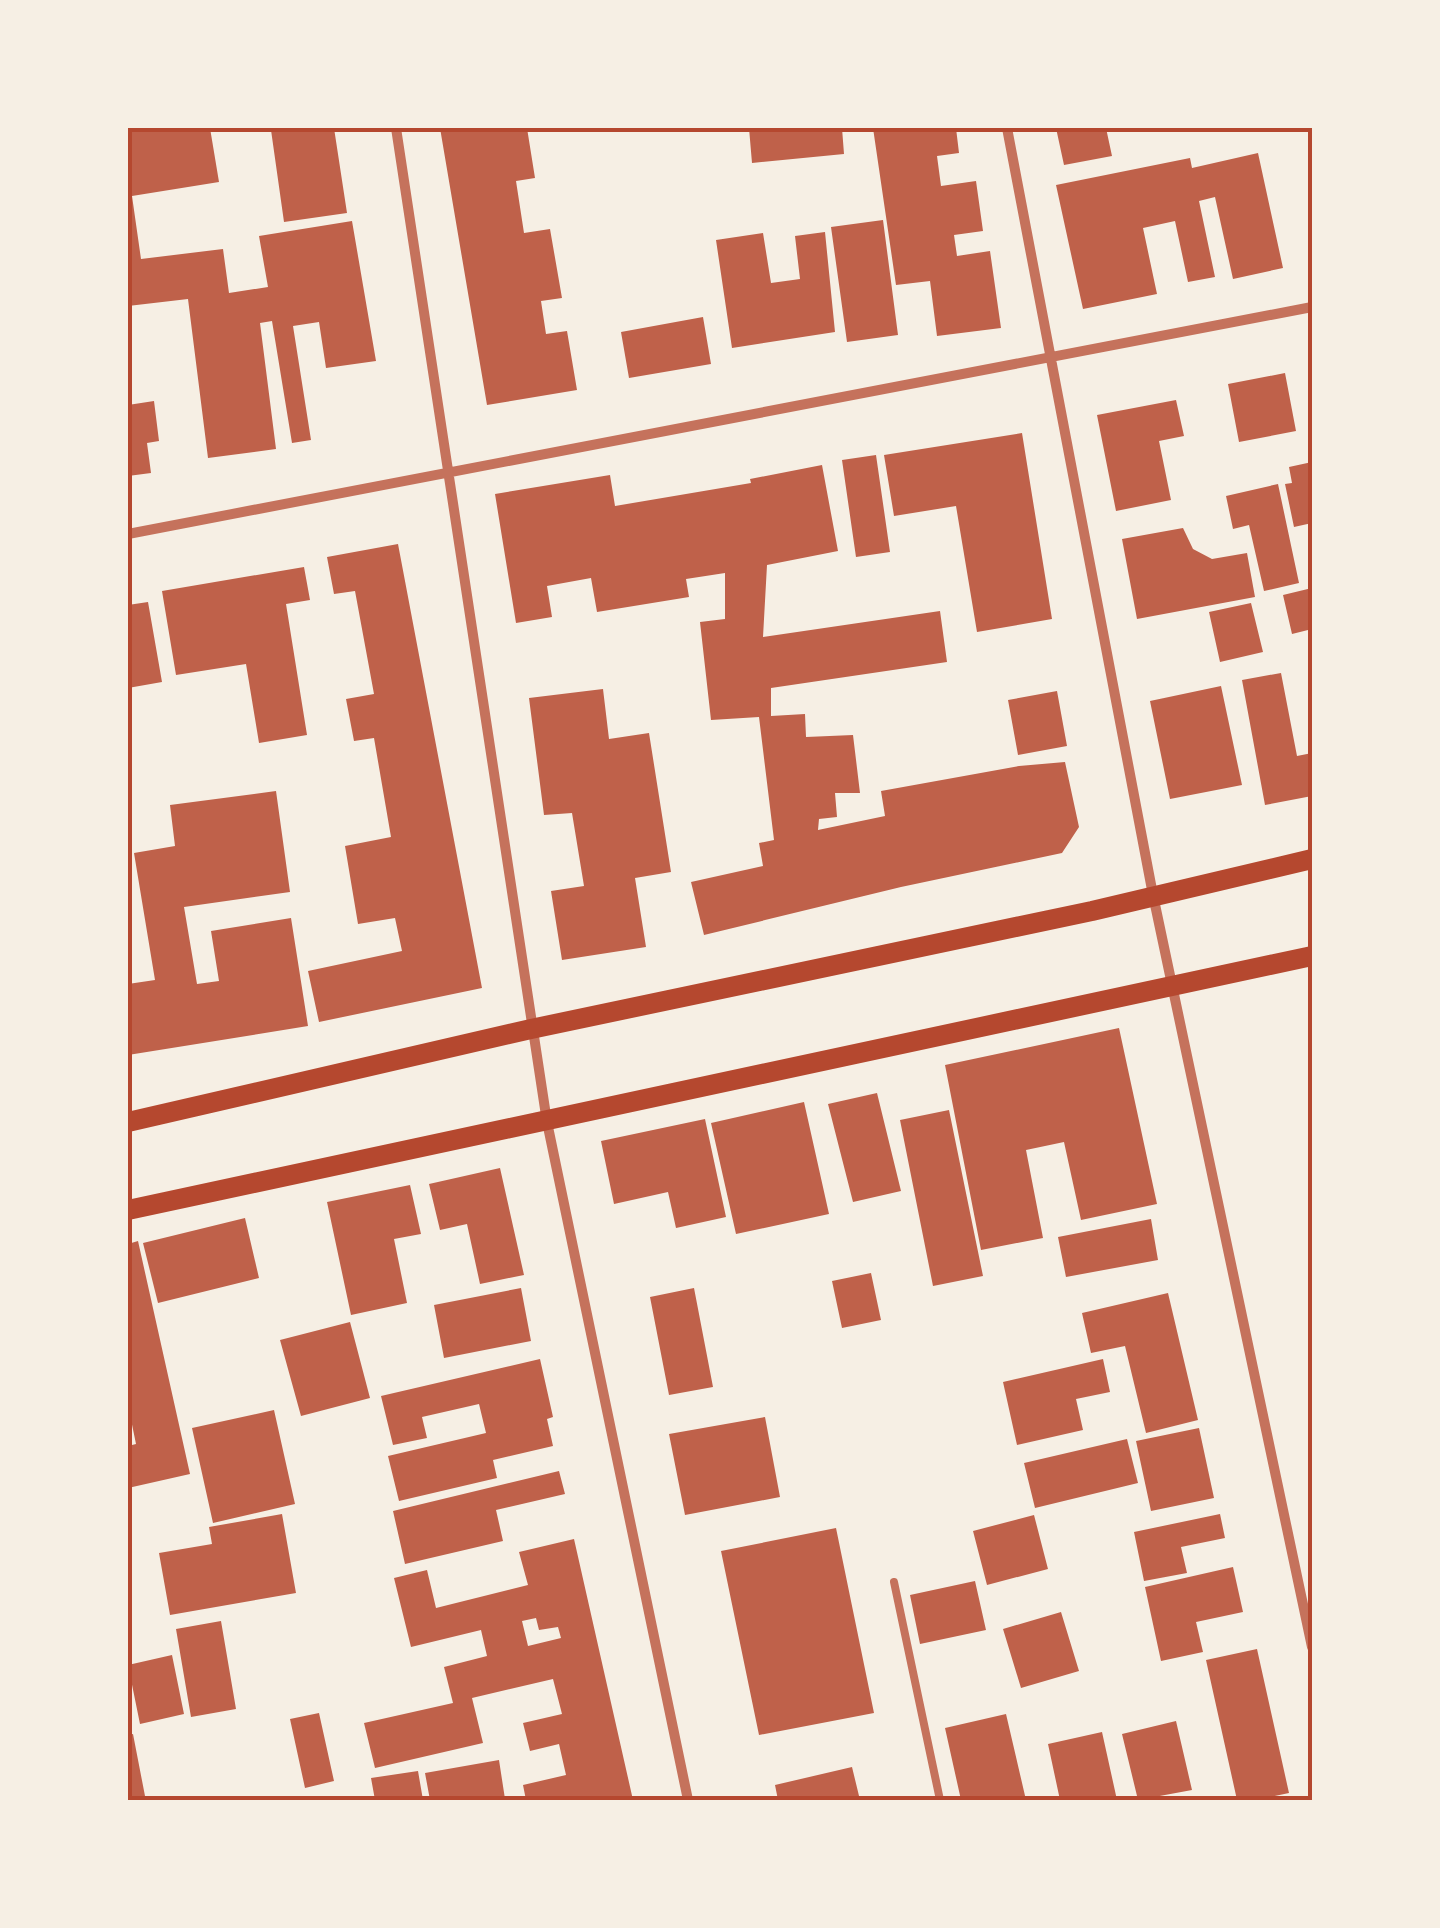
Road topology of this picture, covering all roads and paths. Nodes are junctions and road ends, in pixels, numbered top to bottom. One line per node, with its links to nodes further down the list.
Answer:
1 (396, 128): 5 (street)
2 (1007, 128): 4 (street)
3 (1312, 307): 4 (street)
4 (1052, 358): 5 (street); 8 (street)
5 (449, 471): 6 (street); 11 (street)
6 (128, 534)
7 (1312, 859): 8 (main road)
8 (1153, 895): 10 (street); 11 (main road)
9 (1312, 956): 10 (main road)
10 (1175, 986): 13 (main road); 16 (street)
11 (531, 1029): 12 (main road); 13 (street)
12 (128, 1122)
13 (547, 1122): 14 (main road); 17 (street)
14 (128, 1210)
15 (894, 1582): 18 (lane)
16 (1312, 1648)
17 (688, 1800)
18 (940, 1800)

